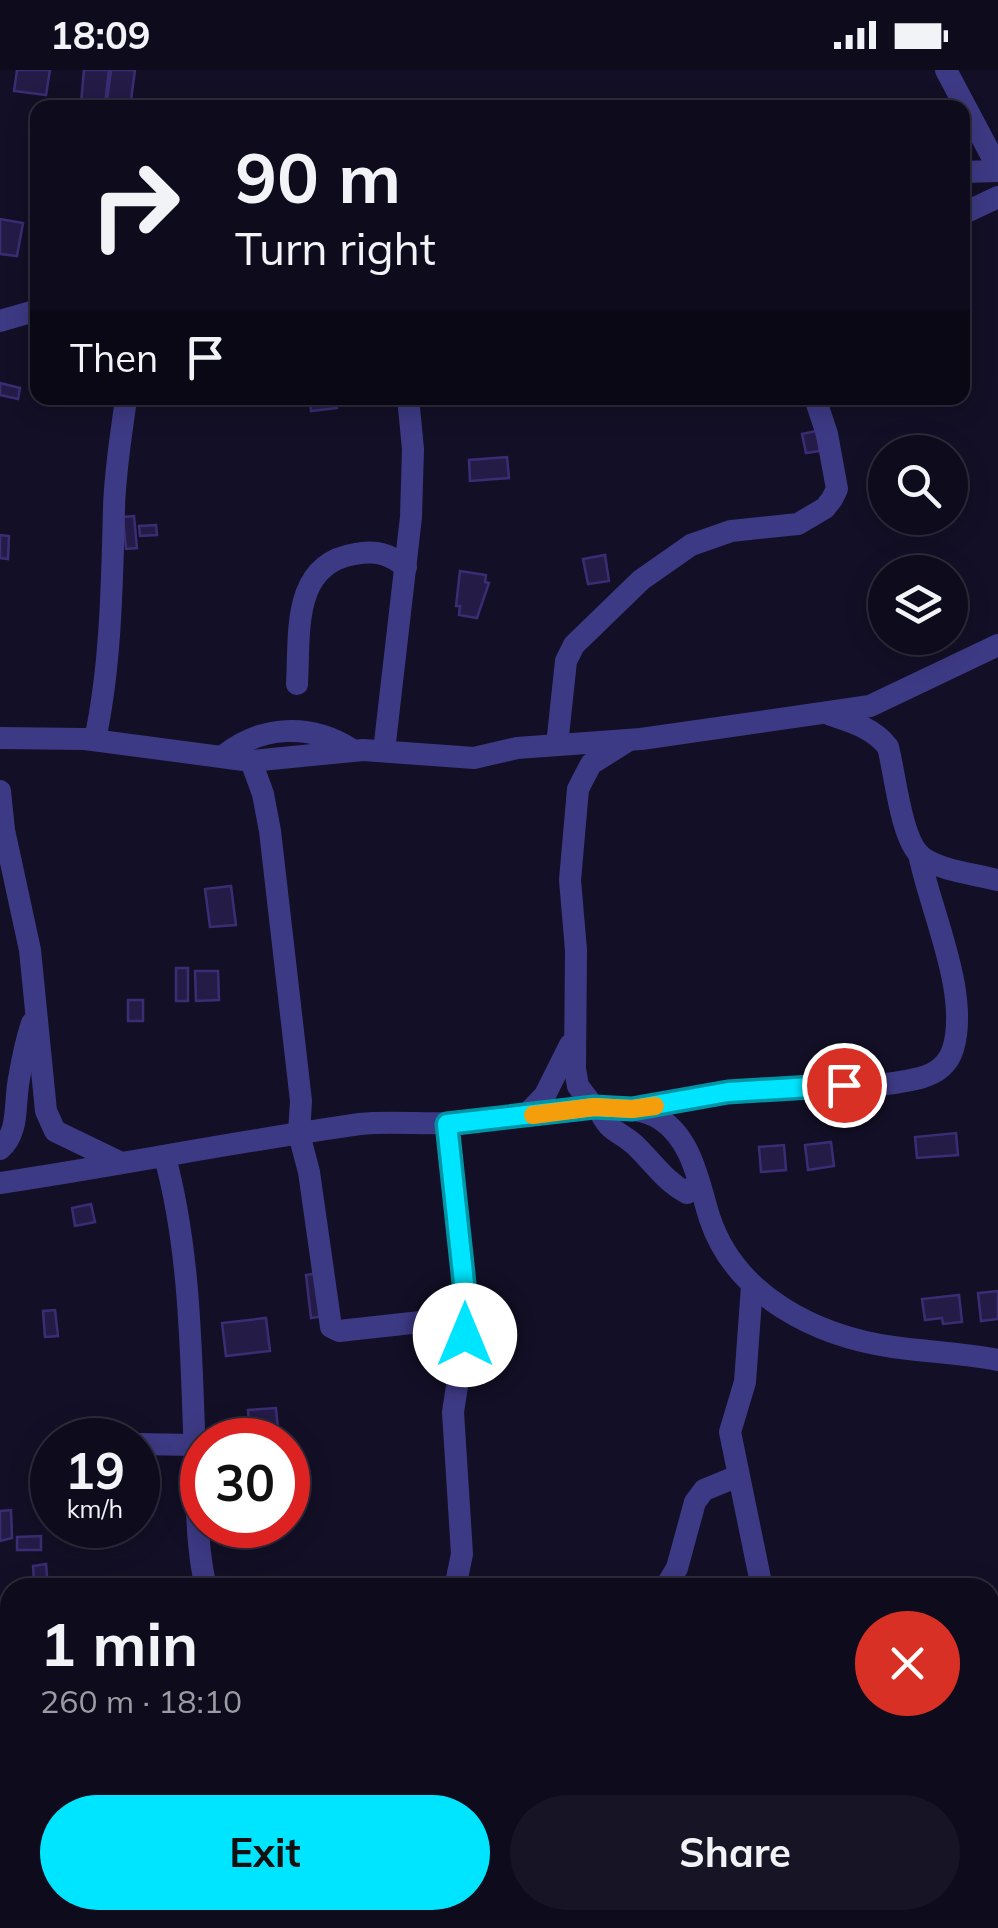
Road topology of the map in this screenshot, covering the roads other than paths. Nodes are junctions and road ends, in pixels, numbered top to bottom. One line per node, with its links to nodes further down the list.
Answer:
1 (946, 70): 2 (street)
2 (962, 100)
3 (970, 116): 4 (street)
4 (998, 169): 5 (street)
5 (970, 171)
6 (998, 197): 7 (street)
7 (970, 210)
8 (30, 312): 9 (street)
9 (0, 321)
10 (125, 405): 18 (street)
11 (408, 405): 13 (street)
12 (817, 405): 20 (street)
13 (406, 567): 15 (street); 22 (street)
14 (998, 645): 16 (street)
15 (297, 684)
16 (828, 714): 19 (street); 26 (street)
17 (0, 738): 18 (street)
18 (95, 740): 23 (street)
19 (629, 740): 20 (street); 29 (street)
20 (558, 744): 22 (street)
21 (354, 751): 22 (street); 23 (street); 24 (street)
22 (384, 751)
23 (223, 756): 24 (street)
24 (251, 761): 34 (street)
25 (0, 791): 28 (street)
26 (919, 854): 27 (street); 31 (street)
27 (997, 880)
28 (36, 1010): 35 (street); 37 (street)
29 (573, 1037): 30 (street); 32 (street)
30 (596, 1107): 31 (street); 32 (street); 38 (street)
31 (632, 1109): 38 (street)
32 (525, 1116): 33 (street)
33 (447, 1124): 34 (street); 41 (street)
34 (299, 1134): 36 (street); 41 (street)
35 (0, 1149)
36 (165, 1157): 37 (street); 43 (street)
37 (119, 1162): 39 (street)
38 (698, 1182): 40 (street)
39 (0, 1183)
40 (752, 1286): 42 (street); 44 (street)
41 (466, 1317): 47 (street)
42 (998, 1360)
43 (193, 1418)
44 (738, 1476): 48 (street); 49 (street)
45 (201, 1548): 46 (street)
46 (205, 1578)
47 (456, 1578)
48 (671, 1578)
49 (760, 1578)

